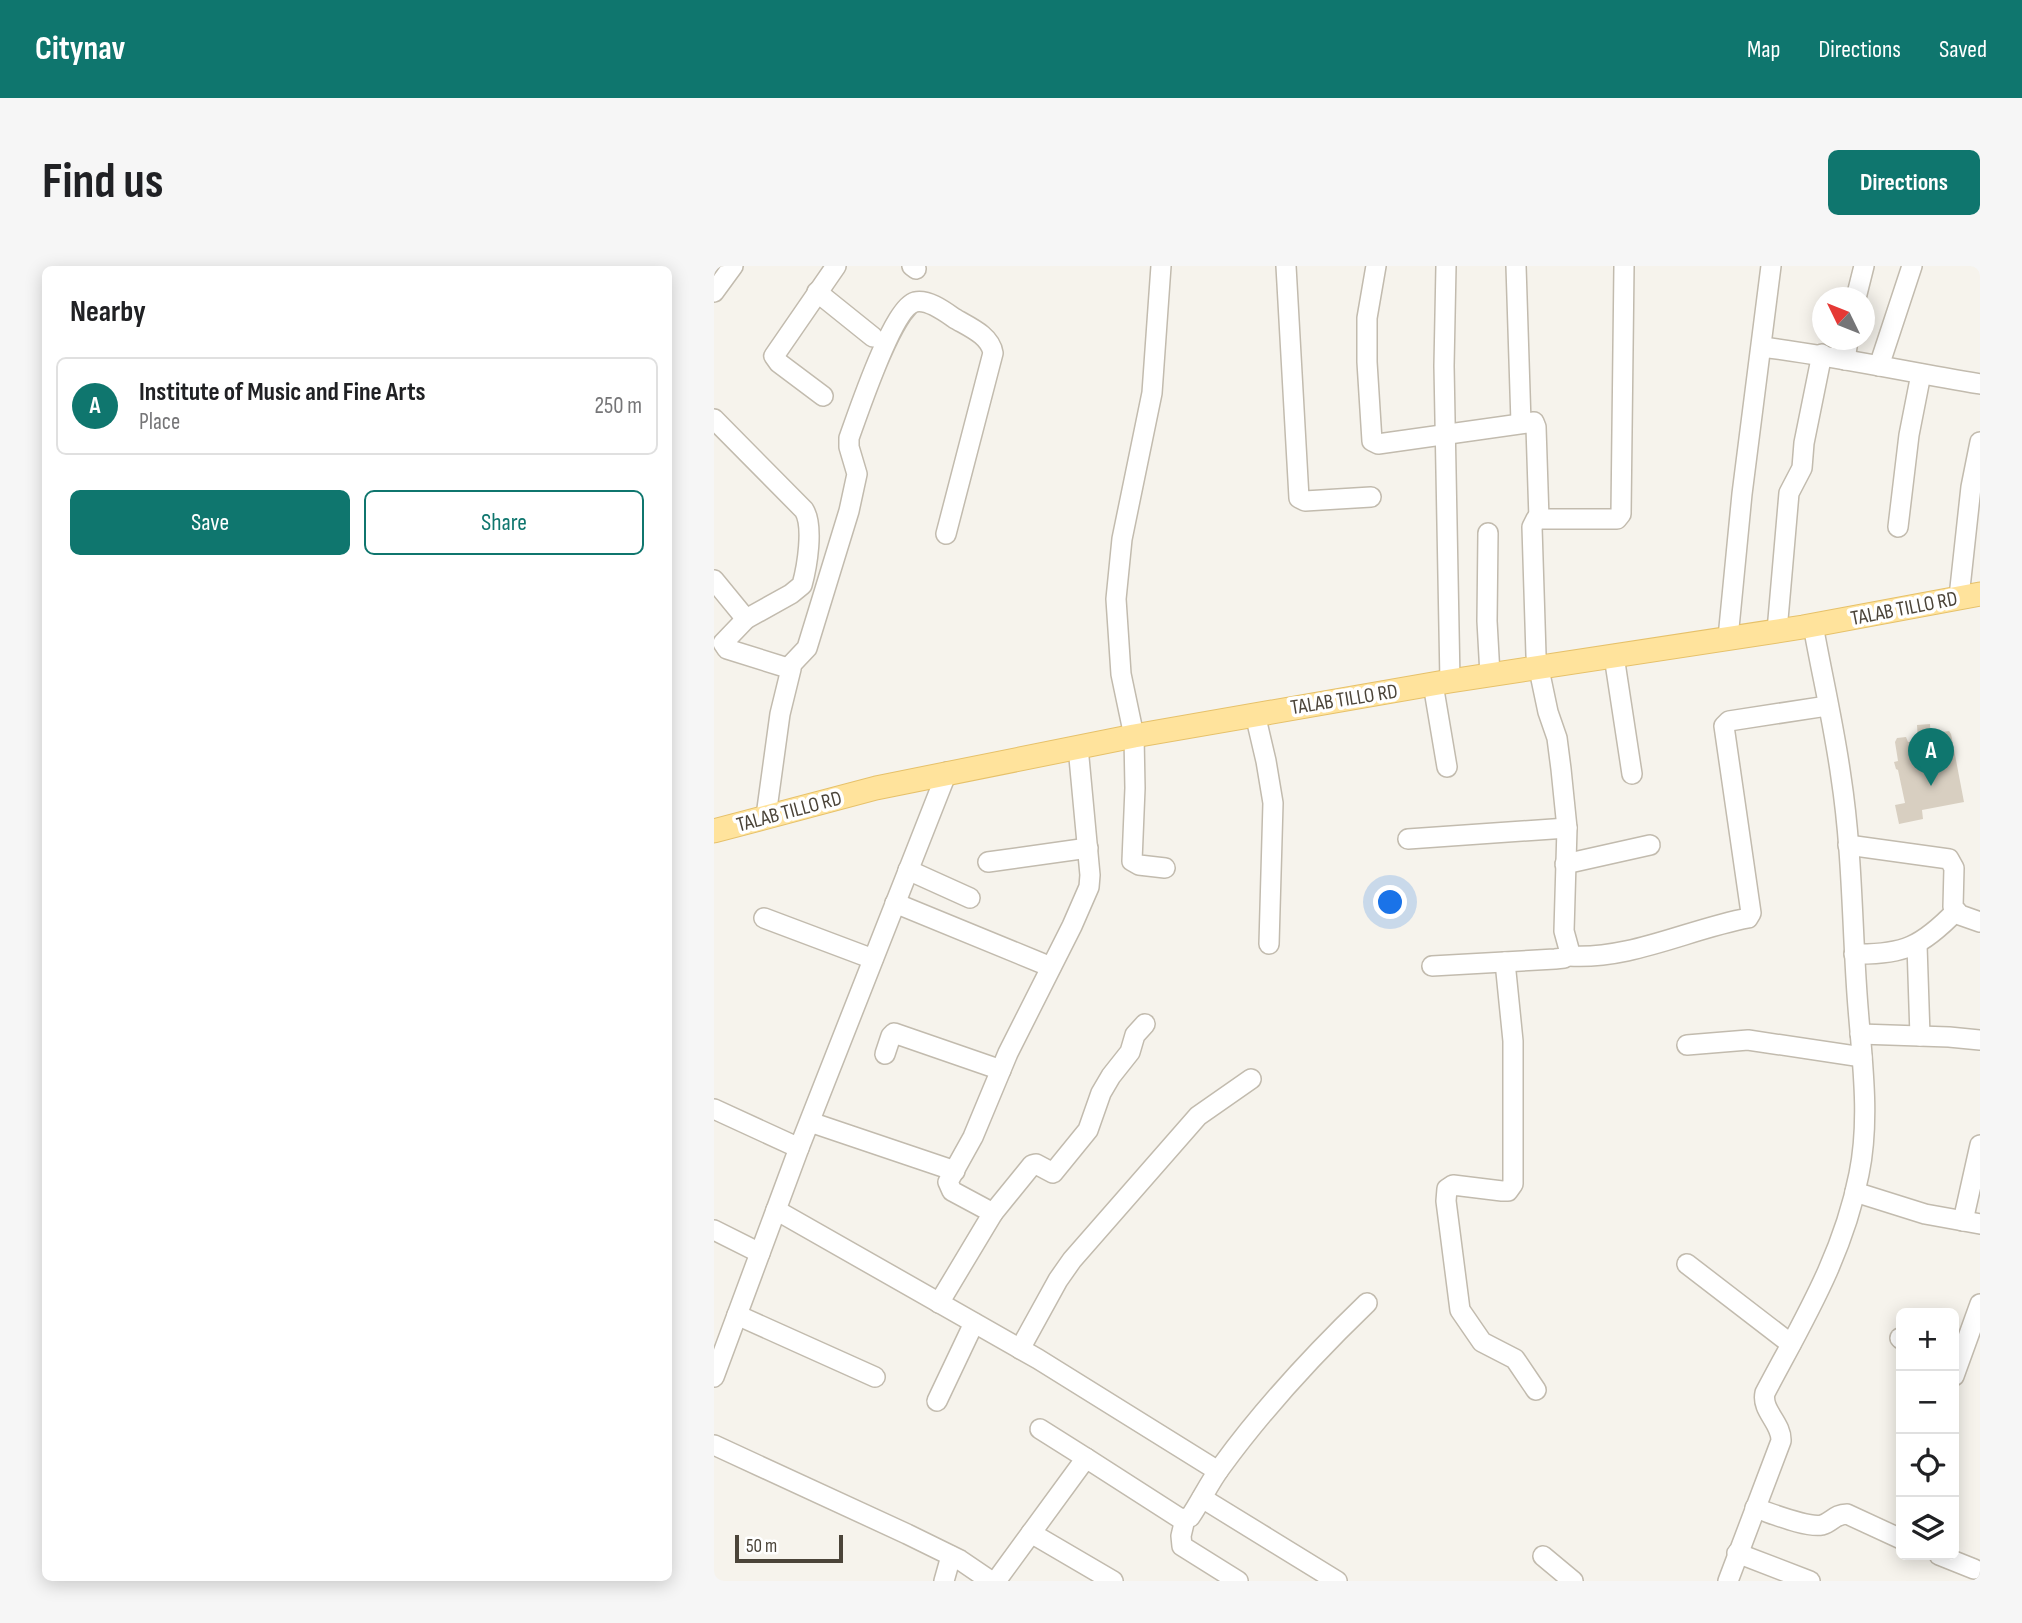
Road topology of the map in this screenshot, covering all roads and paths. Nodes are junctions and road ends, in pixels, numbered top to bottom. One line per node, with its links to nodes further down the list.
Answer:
1 (733, 266): 13 (street)
2 (836, 266): 14 (street)
3 (1161, 266): 47 (street)
4 (1286, 266): 28 (street)
5 (1376, 266): 26 (street)
6 (1446, 266): 26 (street)
7 (1516, 266): 25 (street)
8 (1771, 266): 16 (street)
9 (1864, 266): 12 (street)
10 (1912, 266): 20 (street)
11 (1628, 267): 29 (street)
12 (1859, 287)
13 (714, 292)
14 (817, 292): 15 (street); 23 (street)
15 (873, 337)
16 (1762, 346): 18 (street); 38 (street)
17 (1846, 350): 19 (street)
18 (1822, 354): 19 (street); 37 (street)
19 (1845, 360): 20 (street)
20 (1879, 366): 21 (street)
21 (1921, 374): 22 (street); 30 (street)
22 (1980, 384)
23 (823, 396)
24 (714, 419): 35 (street)
25 (1521, 423): 26 (street); 29 (street)
26 (1446, 434): 44 (street)
27 (1980, 442): 34 (street)
28 (1371, 497)
29 (1539, 519): 42 (street)
30 (1898, 527)
31 (1488, 533): 43 (street)
32 (946, 534): 41 (street)
33 (714, 580): 35 (street)
34 (1969, 595): 36 (main road, TALAB TILLO RD)
35 (746, 619): 39 (street)
36 (1813, 625): 37 (main road, TALAB TILLO RD); 45 (street)
37 (1777, 631): 38 (main road, TALAB TILLO RD)
38 (1728, 638): 40 (main road, TALAB TILLO RD)
39 (719, 645): 41 (street)
40 (1614, 656): 42 (main road, TALAB TILLO RD); 51 (street)
41 (789, 667): 52 (street)
42 (1538, 667): 43 (main road, TALAB TILLO RD); 53 (street)
43 (1490, 675): 44 (main road, TALAB TILLO RD)
44 (1441, 683): 46 (main road, TALAB TILLO RD); 49 (street)
45 (1827, 706): 57 (street); 71 (street)
46 (1255, 714): 47 (main road, TALAB TILLO RD); 68 (street)
47 (1134, 736): 48 (main road, TALAB TILLO RD); 61 (street)
48 (1078, 747): 50 (main road, TALAB TILLO RD); 58 (street)
49 (1447, 767)
50 (947, 772): 52 (main road, TALAB TILLO RD); 62 (street)
51 (1632, 774)
52 (766, 816): 54 (main road, TALAB TILLO RD)
53 (1567, 828): 55 (street); 60 (street)
54 (714, 831)
55 (1408, 839)
56 (1650, 845): 60 (street)
57 (1848, 845): 65 (street); 70 (street)
58 (1088, 848): 59 (street); 75 (street)
59 (988, 862)
60 (1565, 864): 71 (street)
61 (1165, 868)
62 (908, 870): 63 (street); 64 (street)
63 (970, 898)
64 (895, 903): 72 (street); 75 (street)
65 (1956, 911): 67 (street); 69 (street)
66 (764, 918): 72 (street)
67 (1980, 922)
68 (1269, 943)
69 (1917, 945): 70 (street); 78 (street)
70 (1854, 954): 77 (street)
71 (1569, 956): 73 (street)
72 (873, 959): 86 (street)
73 (1505, 962): 74 (street); 107 (street)
74 (1432, 966)
75 (1051, 967): 83 (street)
76 (1145, 1024): 92 (street)
77 (1860, 1034): 78 (street); 82 (street)
78 (1920, 1036): 79 (street)
79 (1980, 1040)
80 (1687, 1045): 82 (street)
81 (885, 1054): 83 (street)
82 (1862, 1056): 90 (street)
83 (1001, 1070): 89 (street)
84 (1251, 1079): 103 (street)
85 (714, 1109): 88 (street)
86 (810, 1122): 88 (street); 89 (street)
87 (1980, 1145): 93 (street)
88 (799, 1148): 91 (street)
89 (955, 1171): 92 (street)
90 (1855, 1192): 93 (street); 102 (street)
91 (776, 1210): 95 (street); 97 (street)
92 (993, 1213): 97 (street)
93 (1971, 1223)
94 (714, 1230): 95 (street)
95 (760, 1253): 100 (street)
96 (1688, 1264): 102 (street)
97 (939, 1303): 101 (street)
98 (1367, 1303): 112 (street)
99 (1980, 1304): 104 (street)
100 (737, 1315): 105 (street); 106 (street)
101 (974, 1323): 103 (street); 108 (street)
102 (1791, 1344): 114 (street)
103 (1020, 1349): 112 (street)
104 (1959, 1357)
105 (714, 1377)
106 (875, 1377)
107 (1536, 1390)
108 (937, 1401)
109 (1040, 1429): 111 (street)
110 (714, 1445): 119 (street)
111 (1086, 1458): 115 (street); 116 (street)
112 (1218, 1471): 113 (street)
113 (1202, 1498): 115 (street); 128 (street)
114 (1755, 1508): 117 (street); 118 (street)
115 (1185, 1519): 127 (street)
116 (1031, 1533): 125 (street); 126 (street)
117 (1896, 1537)
118 (1737, 1553): 130 (street); 131 (street)
119 (951, 1556): 123 (street); 124 (street)
120 (1543, 1556): 129 (street)
121 (1952, 1560): 122 (street)
122 (1974, 1569)
123 (944, 1581)
124 (991, 1581)
125 (996, 1581)
126 (1112, 1581)
127 (1238, 1581)
128 (1337, 1581)
129 (1573, 1581)
130 (1728, 1581)
131 (1810, 1581)

